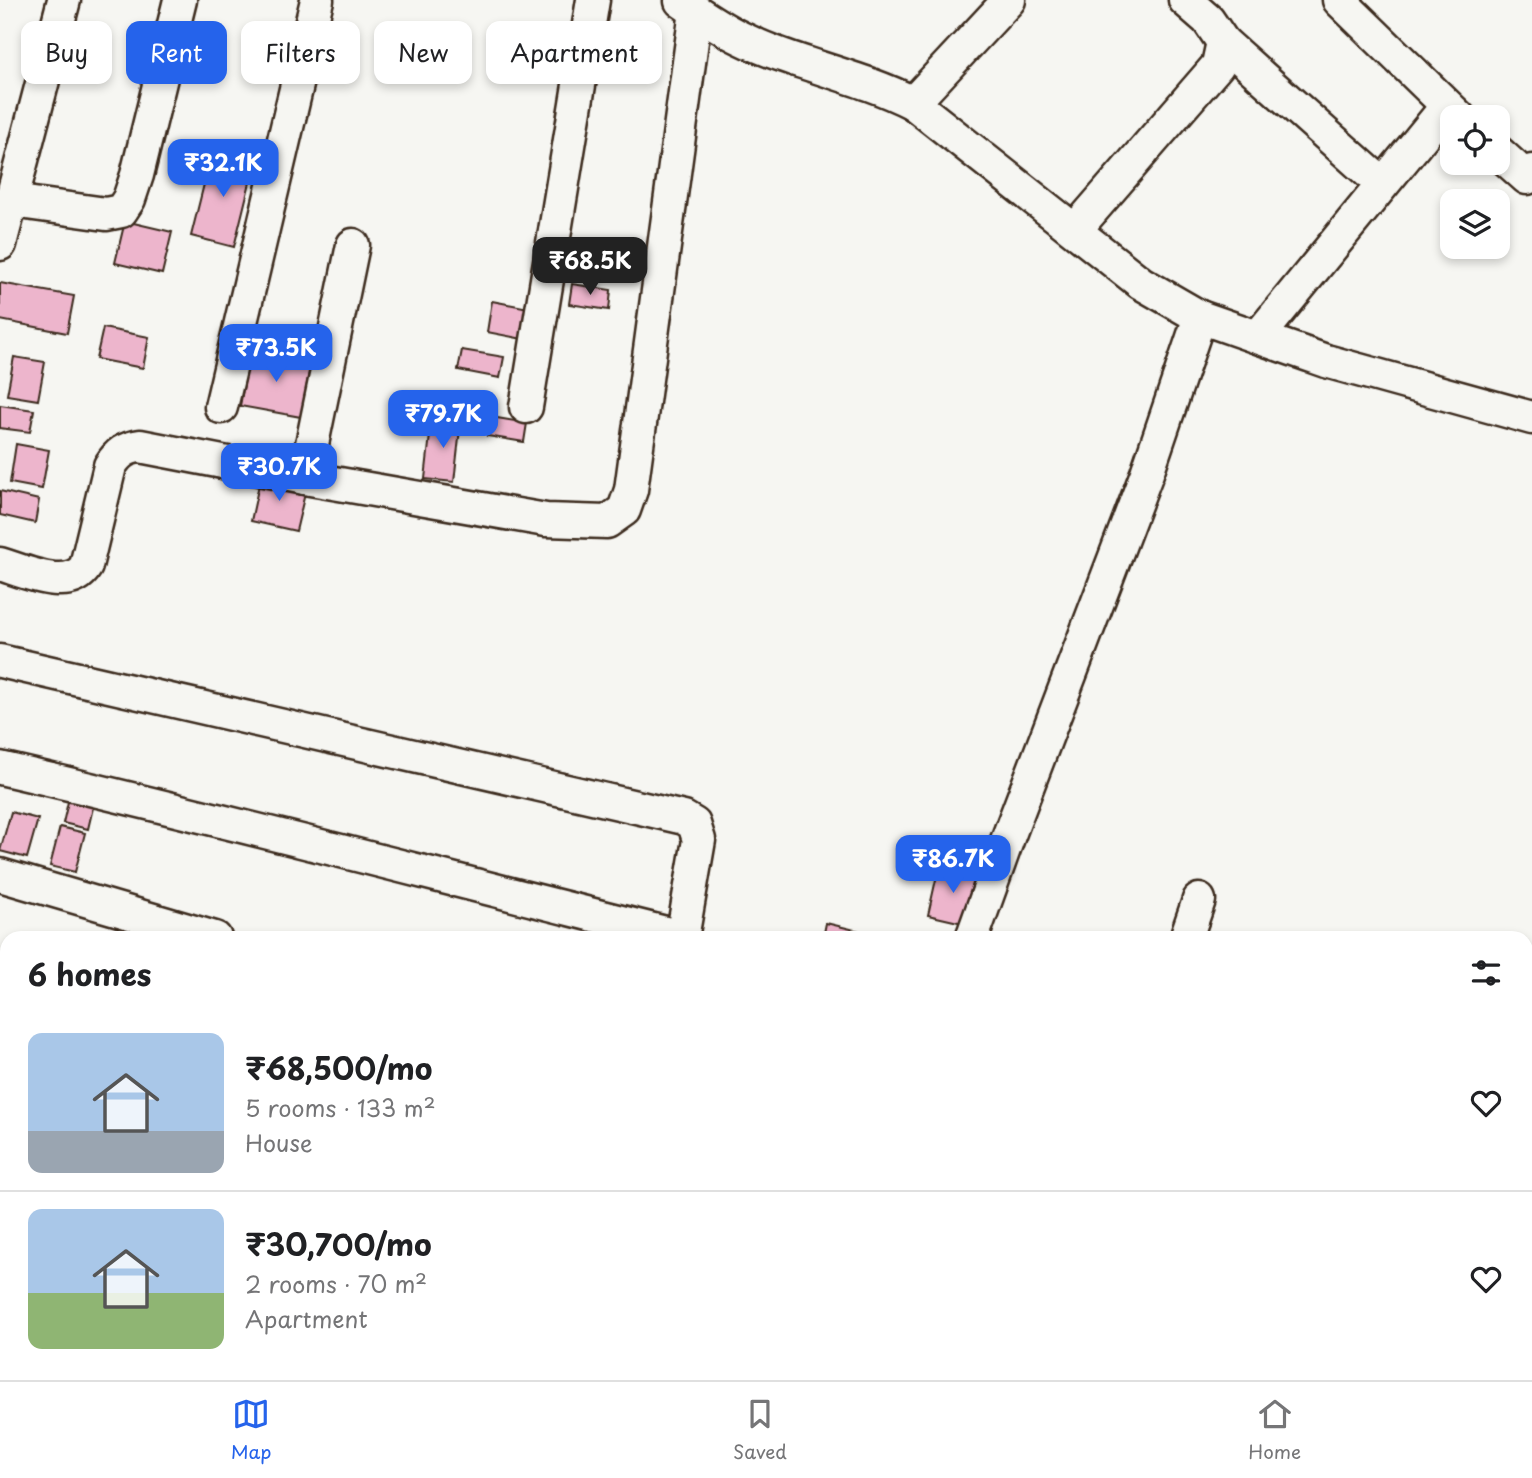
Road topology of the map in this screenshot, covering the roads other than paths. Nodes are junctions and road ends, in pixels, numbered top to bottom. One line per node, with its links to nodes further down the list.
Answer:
1 (64, 0): 16 (street)
2 (180, 0): 16 (street)
3 (317, 0): 22 (street)
4 (593, 0): 23 (street)
5 (1009, 0): 10 (street)
6 (1185, 0): 9 (street)
7 (1339, 0): 11 (street)
8 (688, 6): 10 (street); 25 (street)
9 (1223, 42): 15 (street); 17 (street)
10 (913, 103): 17 (street)
11 (1447, 105)
12 (1440, 124): 15 (street)
13 (1510, 161): 14 (street)
14 (1530, 177)
15 (1381, 184): 21 (street)
16 (12, 201): 18 (street)
17 (1074, 230): 20 (street)
18 (0, 244)
19 (353, 245): 25 (street)
20 (1200, 317): 21 (street); 34 (street)
21 (1258, 337): 24 (street)
22 (221, 407)
23 (526, 407)
24 (1532, 418)
25 (305, 478): 26 (street)
26 (0, 564)
27 (0, 661): 33 (street)
28 (0, 768): 32 (street)
29 (0, 875): 31 (street)
30 (1199, 901): 35 (street)
31 (191, 931)
32 (658, 931)
33 (683, 931)
34 (975, 931)
35 (1188, 931)

